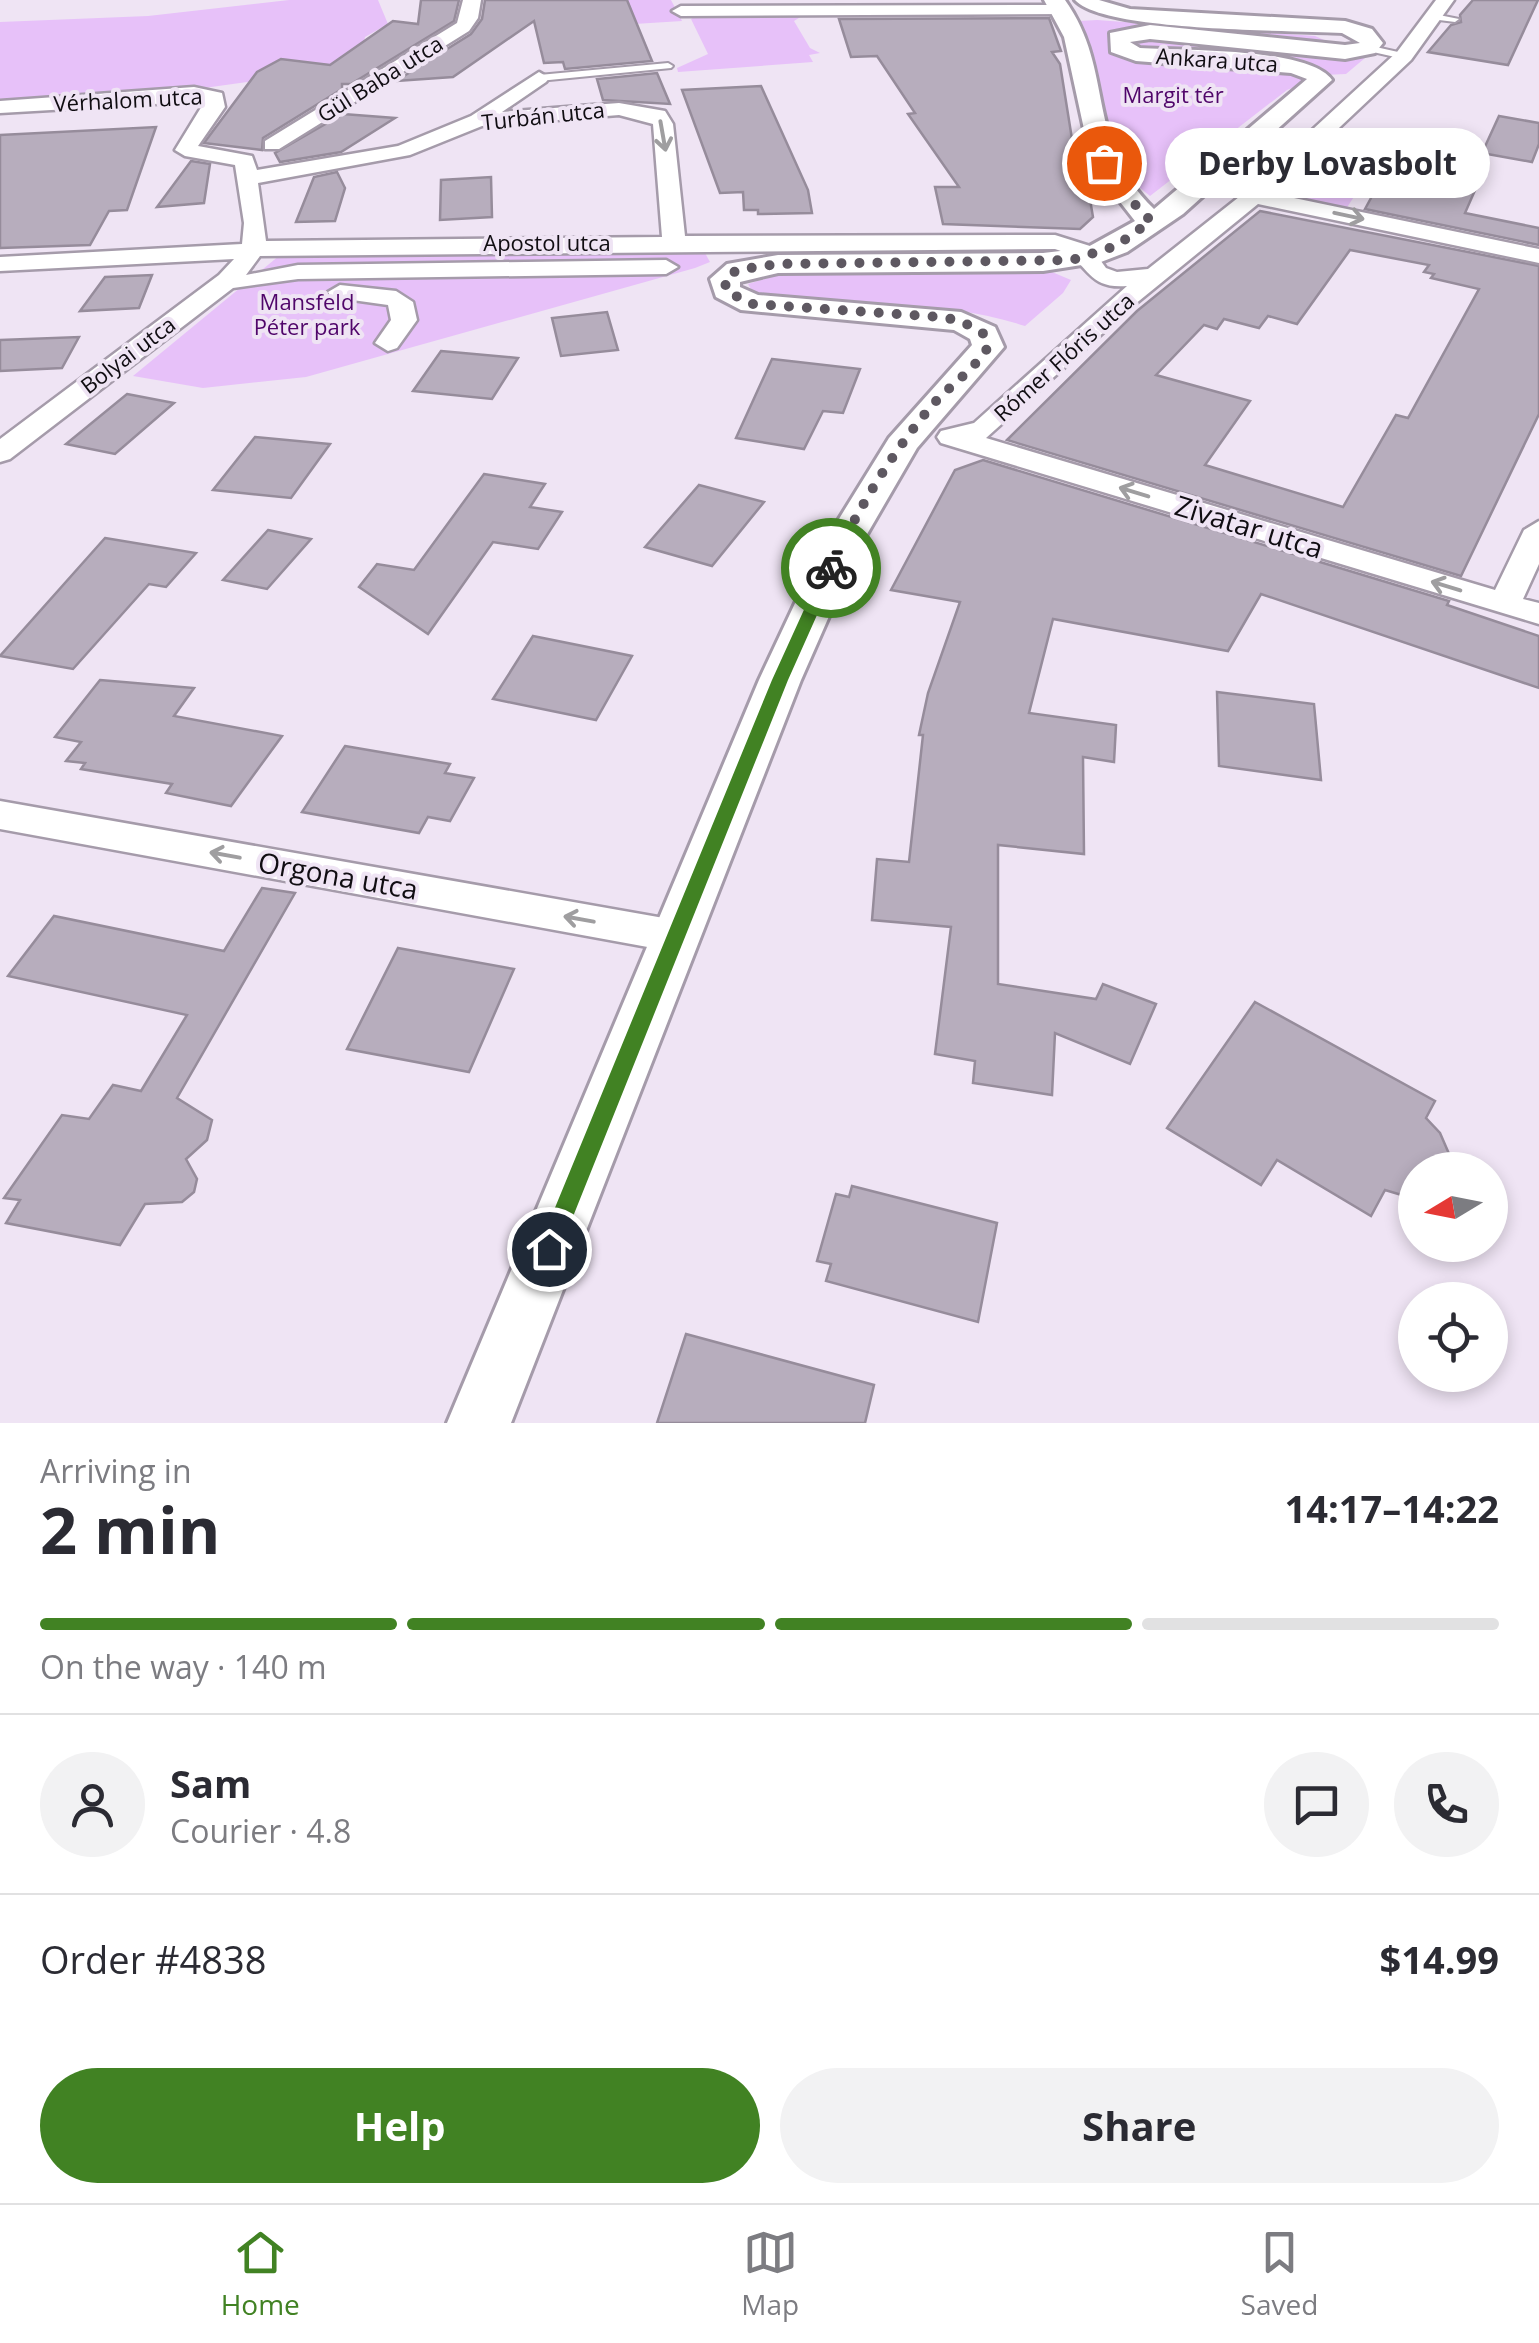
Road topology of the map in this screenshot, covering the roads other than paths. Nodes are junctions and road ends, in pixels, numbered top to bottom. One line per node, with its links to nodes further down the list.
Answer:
1 (472, 0): 13 (street, Gül Baba utca)
2 (1445, 0): 5 (street, Rómer Flóris utca)
3 (1073, 4): 4 (street); 7 (street); 16 (street)
4 (681, 10)
5 (1434, 17): 6 (lane); 8 (street, Rómer Flóris utca)
6 (1455, 18)
7 (1367, 48): 8 (lane); 16 (street, Ankara utca)
8 (1404, 56): 15 (street, Rómer Flóris utca)
9 (668, 66): 10 (lane)
10 (539, 78): 12 (street)
11 (0, 107): 14 (street, Vérhalom utca)
12 (478, 120): 14 (street, Turbán utca); 17 (street, Turbán utca, one-way to 17)
13 (272, 145)
14 (245, 179): 18 (street)
15 (1254, 196): 20 (street, one-way to 20); 23 (street, Rómer Flóris utca)
16 (1151, 221): 19 (street, Ankara utca)
17 (674, 243): 18 (street, Apostol utca); 19 (street, Apostol utca)
18 (250, 251): 21 (street, Apostol utca); 25 (street, Bolyai utca)
19 (1092, 256): 23 (street, Rómer Flóris utca); 26 (street, Ankara utca)
20 (1539, 256)
21 (0, 264)
22 (666, 267): 24 (street)
23 (1155, 276): 29 (street, Rómer Flóris utca)
24 (277, 278): 25 (street); 27 (street)
25 (228, 280): 30 (street, Bolyai utca)
26 (961, 321): 28 (street, Rómer Flóris utca)
27 (388, 343)
28 (914, 429): 29 (street); 35 (street, Rómer Flóris utca)
29 (958, 440): 32 (street, Zivatar utca, one-way to 29)
30 (0, 453)
31 (1539, 530): 32 (street)
32 (1505, 604): 33 (street, Zivatar utca)
33 (1539, 614)
34 (0, 815): 35 (street, Orgona utca, one-way to 34)
35 (675, 936): 36 (street, Rómer Flóris utca)
36 (479, 1423)

